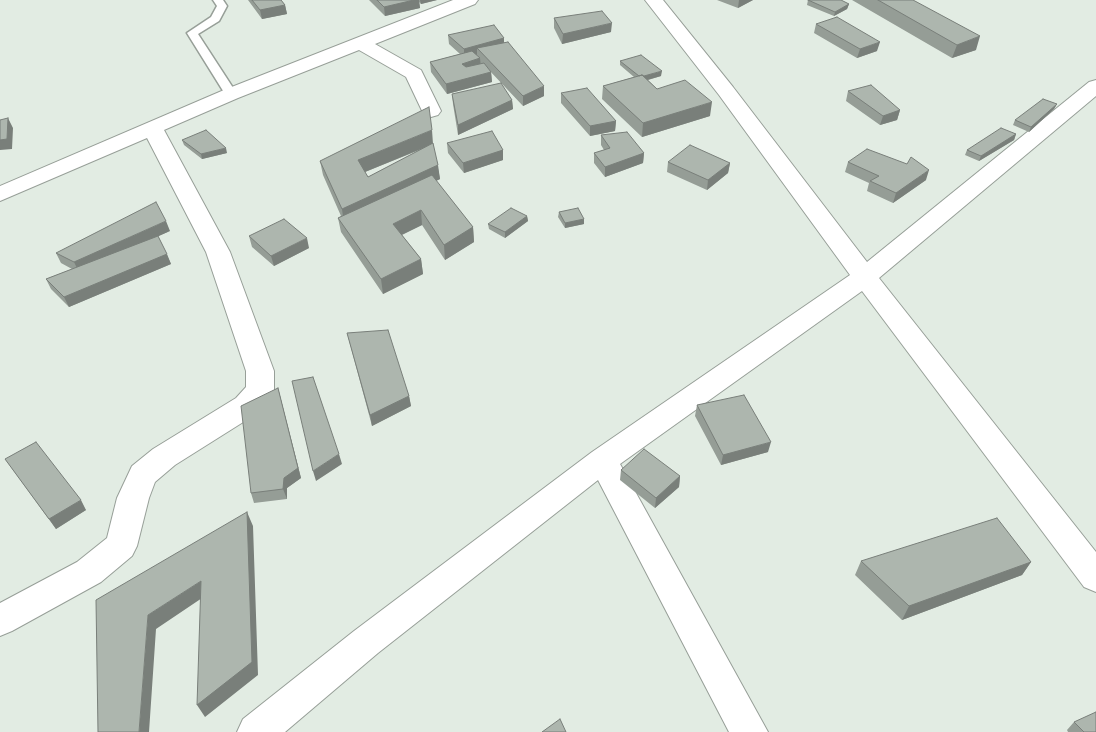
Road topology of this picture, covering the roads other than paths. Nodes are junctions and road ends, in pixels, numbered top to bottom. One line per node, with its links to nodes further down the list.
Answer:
1 (218, 0): 6 (lane)
2 (469, 0): 4 (street)
3 (654, 0): 10 (street)
4 (360, 43): 6 (street); 7 (street)
5 (1096, 86): 10 (street)
6 (231, 94): 8 (street)
7 (431, 111)
8 (152, 127): 9 (street); 13 (street)
9 (0, 194)
10 (865, 277): 11 (street); 12 (street)
11 (603, 460): 14 (street); 15 (street)
12 (1096, 577)
13 (0, 620)
14 (256, 732)
15 (748, 732)

